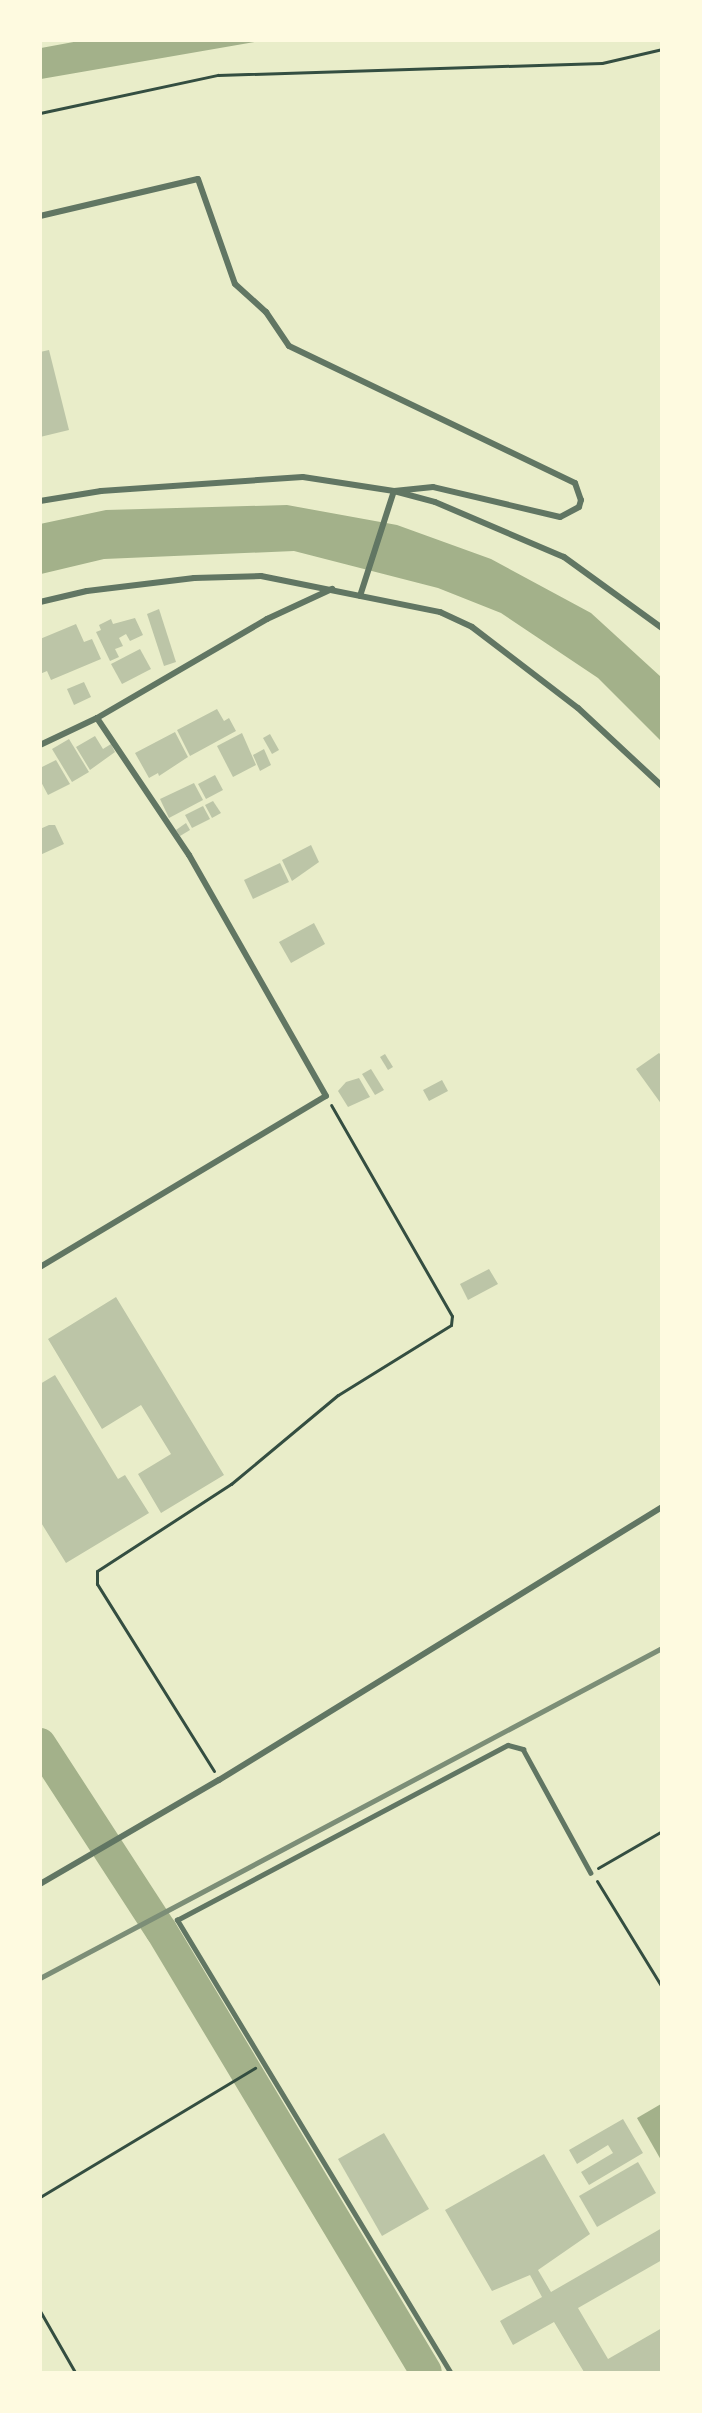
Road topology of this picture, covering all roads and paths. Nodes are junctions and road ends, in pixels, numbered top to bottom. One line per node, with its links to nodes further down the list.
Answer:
1 (662, 49): 2 (path)
2 (40, 113)
3 (40, 216): 4 (street)
4 (394, 491): 5 (street); 7 (street); 9 (street)
5 (40, 501)
6 (332, 588): 7 (street); 8 (street); 10 (street)
7 (360, 596): 12 (street)
8 (40, 602)
9 (662, 628)
10 (97, 717): 11 (street); 13 (street)
11 (40, 746)
12 (662, 786)
13 (326, 1096): 14 (street); 16 (path)
14 (40, 1267)
15 (662, 1507): 16 (street)
16 (219, 1780): 19 (street)
17 (662, 1831): 18 (path)
18 (591, 1872): 20 (path); 21 (lane)
19 (40, 1884)
20 (662, 1987)
21 (264, 2062): 22 (path); 25 (lane)
22 (40, 2197)
23 (40, 2311): 24 (path)
24 (75, 2373)
25 (450, 2373)

